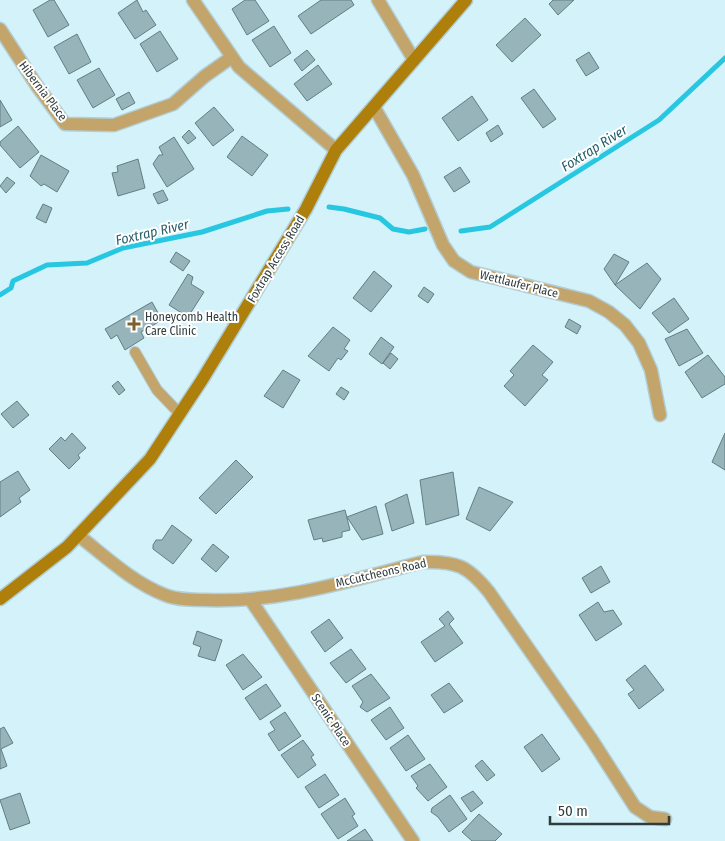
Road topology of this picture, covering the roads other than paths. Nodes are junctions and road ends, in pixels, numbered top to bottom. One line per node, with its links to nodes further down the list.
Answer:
1 (194, 0): 5 (street)
2 (378, 0): 6 (street)
3 (466, 0): 6 (main road, Foxtrap Access Road)
4 (0, 29): 5 (street, Hibernia Place)
5 (232, 57): 8 (street)
6 (414, 60): 7 (main road, Foxtrap Access Road)
7 (374, 107): 8 (main road, Foxtrap Access Road); 11 (street, Wettlaufer Place)
8 (336, 150): 10 (main road, Foxtrap Access Road)
9 (135, 352): 10 (lane)
10 (180, 414): 12 (main road, Foxtrap Access Road)
11 (660, 415)
12 (78, 534): 13 (main road, Foxtrap Access Road); 14 (street, McCutcheons Road)
13 (0, 599)
14 (250, 599): 15 (street, McCutcheons Road); 16 (street, Scenic Place)
15 (665, 819)
16 (413, 841)

